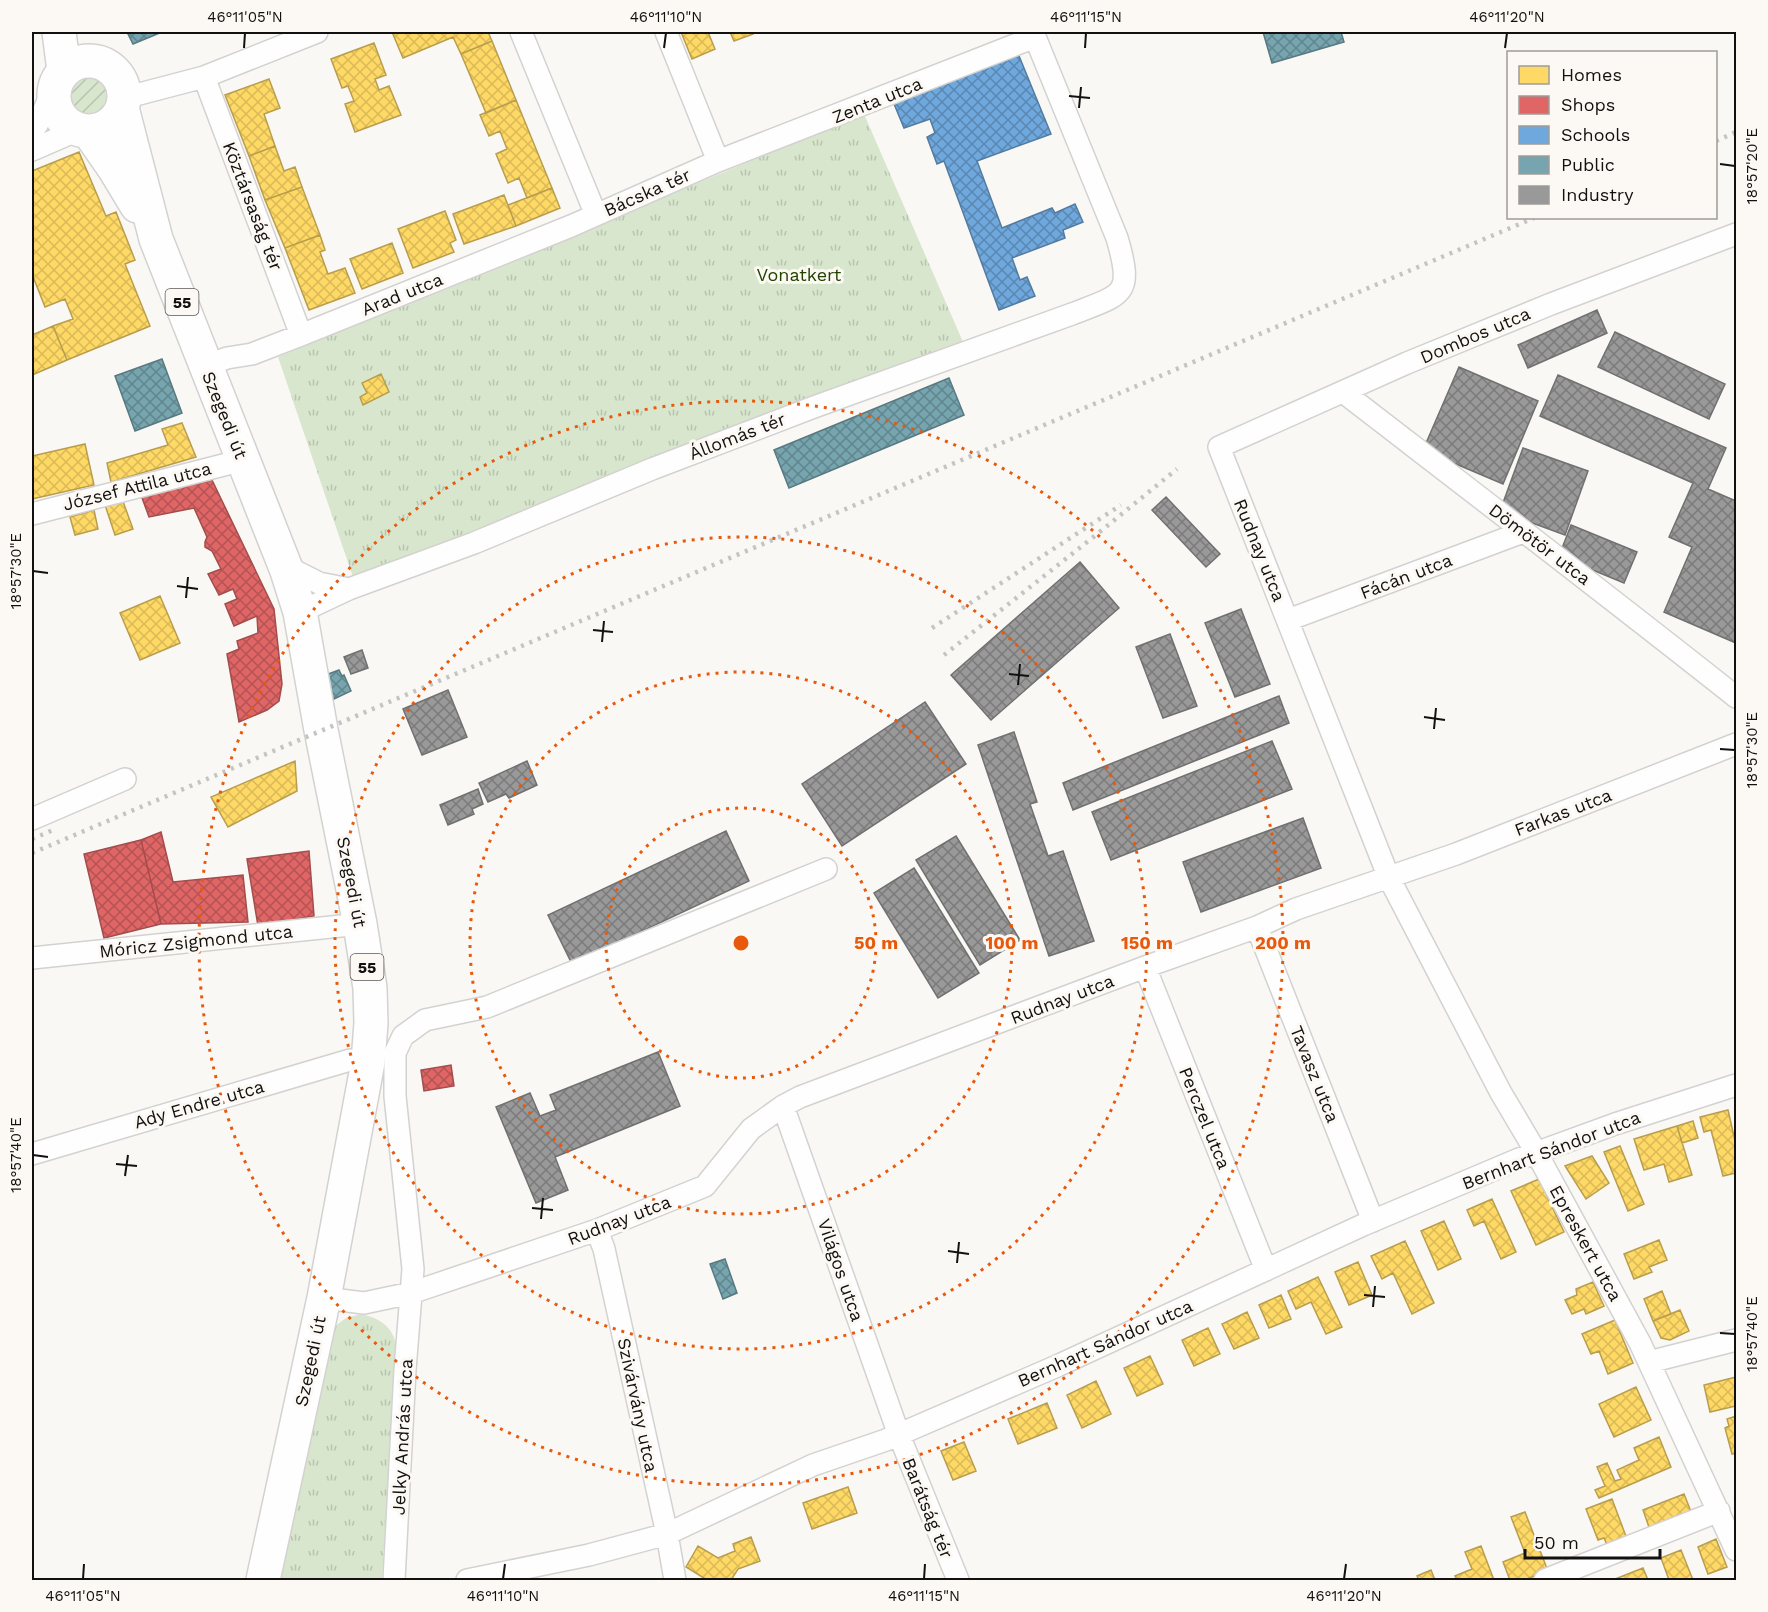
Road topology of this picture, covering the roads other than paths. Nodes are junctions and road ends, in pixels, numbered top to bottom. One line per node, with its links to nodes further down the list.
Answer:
1 (59, 32): 9 (main road, 55)
2 (81, 32): 7 (main road, 55)
3 (317, 32): 8 (street)
4 (522, 32): 15 (street, Bácska tér)
5 (666, 32): 14 (street)
6 (1034, 34): 14 (street, Zenta utca); 26 (street, Állomás tér)
7 (99, 62): 9 (main road); 10 (main road, 55)
8 (204, 77): 10 (street); 18 (street, Köztársaság tér)
9 (59, 80): 11 (street); 12 (main road, 55)
10 (123, 103): 12 (main road); 17 (main road, Szegedi út / 55)
11 (32, 130)
12 (84, 131): 13 (street); 17 (main road, Szegedi út / 55)
13 (32, 150)
14 (718, 161): 15 (street, Bácska tér)
15 (596, 215): 18 (street, Arad utca)
16 (1737, 234): 20 (street, Dombos utca)
17 (156, 239): 19 (main road, Szegedi út / 55)
18 (301, 335): 19 (street, Arad utca)
19 (206, 366): 22 (main road, Szegedi út / 55)
20 (1343, 392): 21 (street, Dombos utca); 24 (street, Dömötör utca)
21 (1219, 447): 28 (street, Rudnay utca)
22 (243, 460): 23 (street, József Attila utca); 25 (main road, Szegedi út / 55)
23 (32, 514)
24 (1523, 532): 28 (street, Fácán utca); 29 (street, Dömötör utca)
25 (285, 566): 26 (street, Állomás tér); 27 (main road, Szegedi út / 55)
26 (350, 589): 27 (street, Állomás tér)
27 (300, 612): 35 (main road, Szegedi út / 55)
28 (1288, 620): 34 (street, Rudnay utca)
29 (1737, 697)
30 (1737, 744): 34 (street, Farkas utca)
31 (125, 779): 32 (street)
32 (32, 819)
33 (826, 869): 47 (street, Jelky András utca)
34 (1389, 878): 36 (street, Rudnay utca); 42 (street, Epreskert utca)
35 (360, 924): 37 (street, Móricz Zsigmond utca); 39 (main road, Szegedi út / 55)
36 (1257, 927): 38 (street, Rudnay utca); 44 (street, Tavasz utca)
37 (32, 958)
38 (1145, 967): 41 (street, Rudnay utca); 46 (street, Perczel utca)
39 (368, 1062): 43 (street, Ady Endre utca); 48 (main road, Szegedi út / 55)
40 (1737, 1084): 42 (street, Bernhart Sándor utca)
41 (783, 1106): 45 (street, Rudnay utca); 51 (street, Világos utca)
42 (1536, 1152): 44 (street, Bernhart Sándor utca); 50 (street, Epreskert utca)
43 (32, 1154)
44 (1373, 1221): 46 (street, Bernhart Sándor utca)
45 (597, 1230): 47 (street, Rudnay utca); 53 (street, Szivárvány utca)
46 (1266, 1270): 51 (street, Bernhart Sándor utca)
47 (411, 1293): 48 (street, Rudnay utca); 56 (street, Jelky András utca)
48 (324, 1298): 55 (main road, Szegedi út / 55)
49 (1737, 1340): 50 (street)
50 (1649, 1362): 52 (street, Epreskert utca)
51 (899, 1435): 53 (street, Bernhart Sándor utca); 59 (street, Barátság tér)
52 (1719, 1511): 54 (street, Epreskert utca); 60 (street)
53 (666, 1533): 57 (street, Bernhart Sándor utca); 58 (street, Szivárvány utca)
54 (1737, 1550)
55 (263, 1581)
56 (394, 1581)
57 (467, 1581)
58 (675, 1581)
59 (958, 1581)
60 (1545, 1581)

